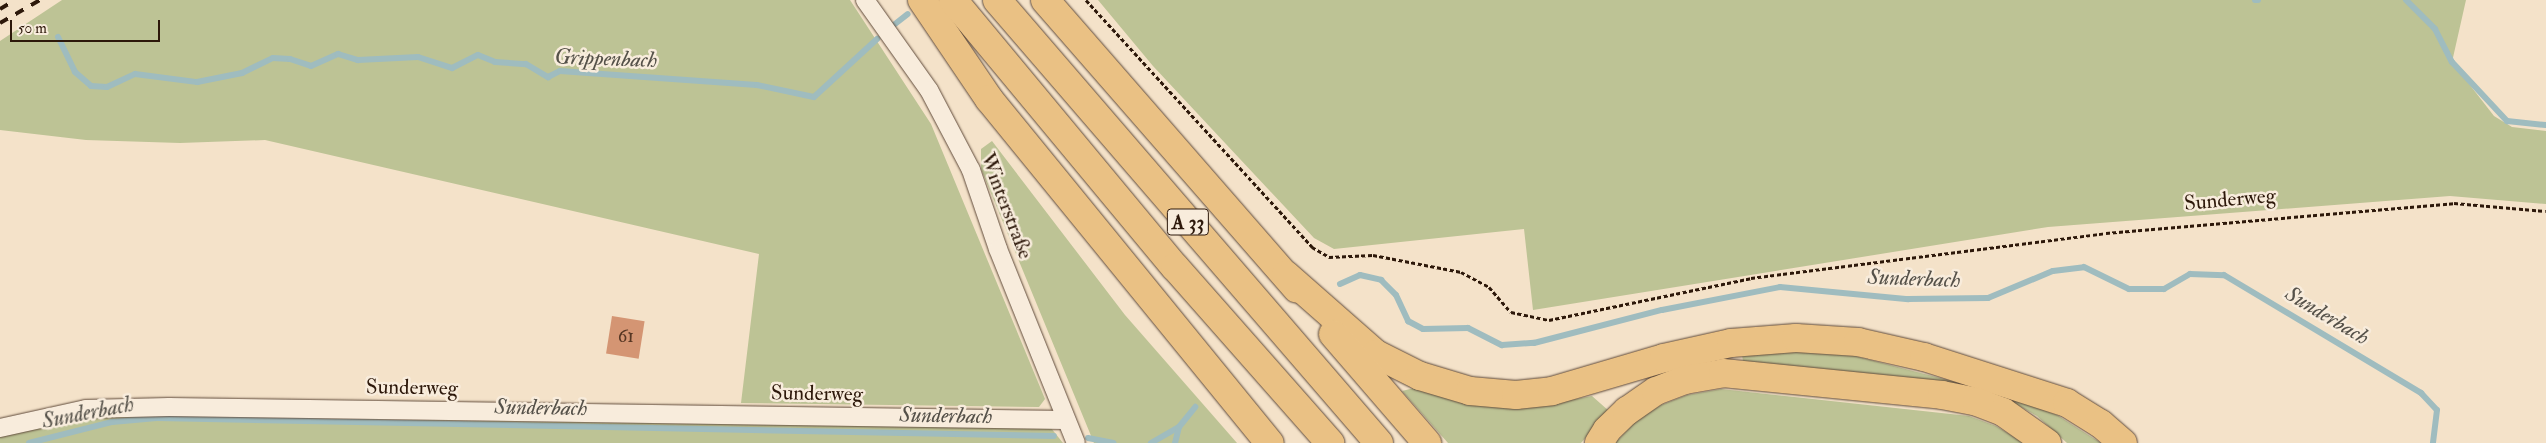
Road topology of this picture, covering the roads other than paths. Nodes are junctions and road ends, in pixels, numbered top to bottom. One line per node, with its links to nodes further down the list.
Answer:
1 (865, 0): 7 (street, Winterstraße)
2 (922, 0): 10 (highway)
3 (953, 0): 11 (highway, A 33)
4 (997, 0): 12 (highway, A 33)
5 (1044, 0): 6 (highway)
6 (1286, 275): 13 (highway); 16 (highway)
7 (1066, 420): 8 (street, Sunderweg); 9 (street, Winterstraße)
8 (0, 428)
9 (1076, 443)
10 (1270, 443)
11 (1330, 443)
12 (1379, 443)
13 (1428, 443)
14 (1599, 443): 15 (highway)
15 (2047, 443)
16 (2122, 443)

